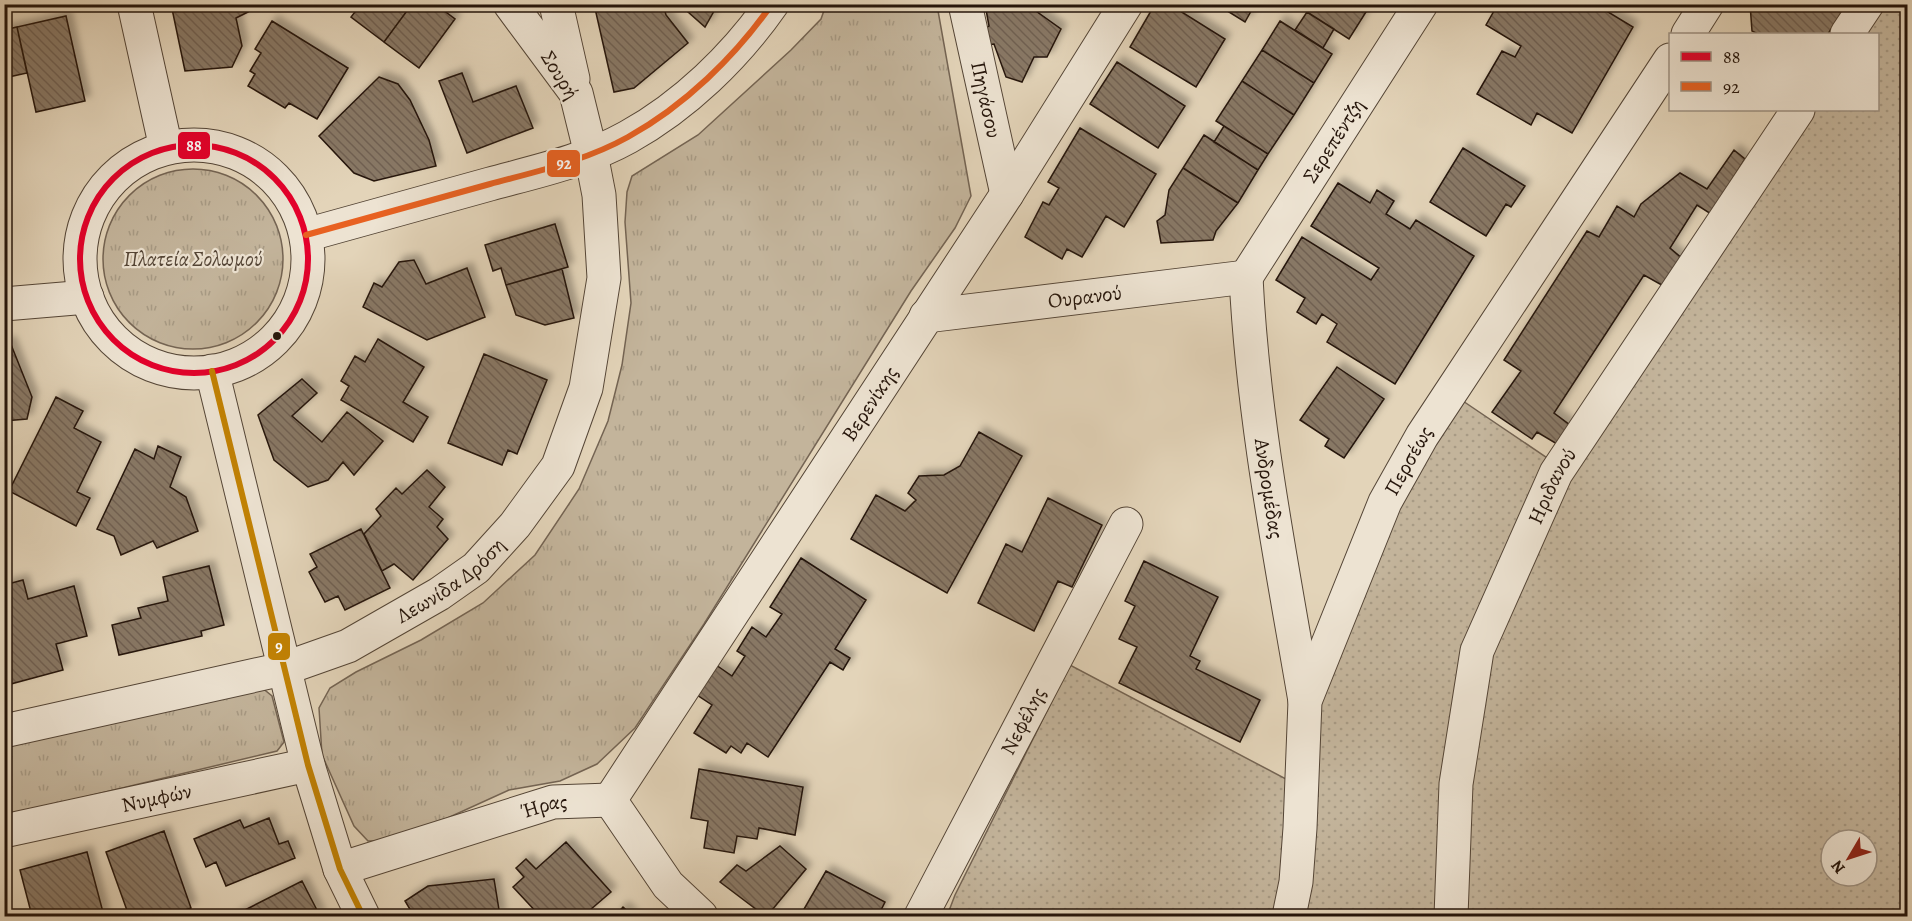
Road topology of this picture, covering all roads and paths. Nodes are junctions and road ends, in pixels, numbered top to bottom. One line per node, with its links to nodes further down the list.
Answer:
1 (134, 4): 15 (street)
2 (510, 4): 13 (street, Σουρή)
3 (556, 4): 13 (street)
4 (772, 4): 16 (street)
5 (965, 4): 17 (street, Πηγάσου)
6 (1126, 4): 17 (street, Βερενίκης)
7 (1421, 4): 19 (street, Σερεπέντζη)
8 (1707, 4): 10 (street)
9 (1867, 4): 11 (street)
10 (1689, 33)
11 (1848, 33)
12 (1669, 63): 26 (street, Περσέως)
13 (576, 93): 16 (street, Σουρή)
14 (1797, 111): 36 (street, Ηριδανού)
15 (166, 148): 18 (street); 20 (street)
16 (591, 154): 18 (street); 25 (street, Λεωνίδα Δρόση)
17 (1007, 194): 22 (street, Βερενίκης)
18 (306, 235): 23 (street)
19 (1246, 277): 22 (street, Ουρανού); 26 (street, Ανδρομέδας)
20 (87, 297): 21 (street); 23 (street)
21 (4, 304)
22 (926, 316): 29 (street, Βερενίκης)
23 (212, 371): 25 (street)
24 (1126, 524): 34 (street, Νεφέλης)
25 (283, 669): 27 (street, Λεωνίδα Δρόση); 28 (street)
26 (1305, 700): 35 (street, Περσέως)
27 (4, 731)
28 (308, 765): 30 (street, Νυμφών); 31 (street)
29 (610, 800): 31 (street, Ήρας); 33 (street)
30 (4, 831)
31 (340, 868): 32 (street)
32 (363, 916)
33 (701, 916)
34 (921, 916)
35 (1289, 916)
36 (1451, 916)

